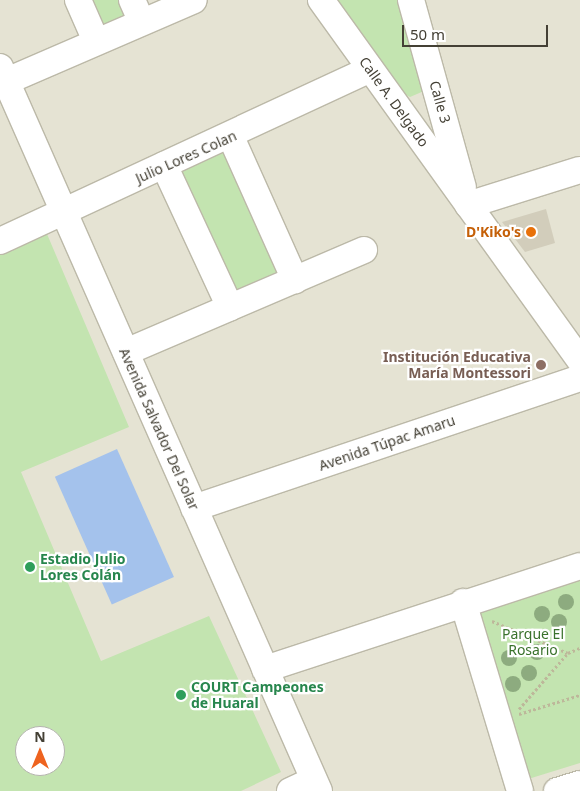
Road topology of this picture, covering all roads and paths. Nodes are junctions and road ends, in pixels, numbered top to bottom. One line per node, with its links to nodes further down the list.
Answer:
1 (78, 0): 6 (street)
2 (194, 0): 5 (street)
3 (320, 0): 7 (street, Calle A. Delgado)
4 (411, 0): 12 (street, Calle 3)
5 (137, 11): 6 (street)
6 (96, 41): 8 (street)
7 (370, 69): 9 (street, Julio Lores Colan); 12 (street, Calle A. Delgado)
8 (2, 78): 13 (street, Avenida Salvador Del Solar)
9 (231, 137): 10 (street, Julio Lores Colan); 16 (street)
10 (164, 165): 13 (street, Julio Lores Colan); 17 (street)
11 (580, 170): 12 (street)
12 (468, 205): 19 (street, Calle A. Delgado)
13 (64, 212): 14 (street, Julio Lores Colan); 18 (street, Avenida Salvador Del Solar)
14 (0, 241)
15 (364, 250): 16 (street)
16 (295, 280): 17 (street)
17 (230, 307): 18 (street)
18 (126, 352): 21 (street, Avenida Salvador Del Solar)
19 (580, 360)
20 (580, 378): 21 (street, Avenida Túpac Amaru)
21 (194, 508): 27 (street, Avenida Salvador Del Solar)
22 (580, 566): 23 (street)
23 (463, 602): 27 (street); 32 (street)
24 (487, 619): 26 (path)
25 (580, 648): 26 (path)
26 (568, 653): 28 (path)
27 (265, 669): 30 (street, Avenida Salvador Del Solar)
28 (580, 695)
29 (580, 784): 33 (street)
30 (316, 786): 31 (street)
31 (290, 791)
32 (520, 791)
33 (557, 791)

